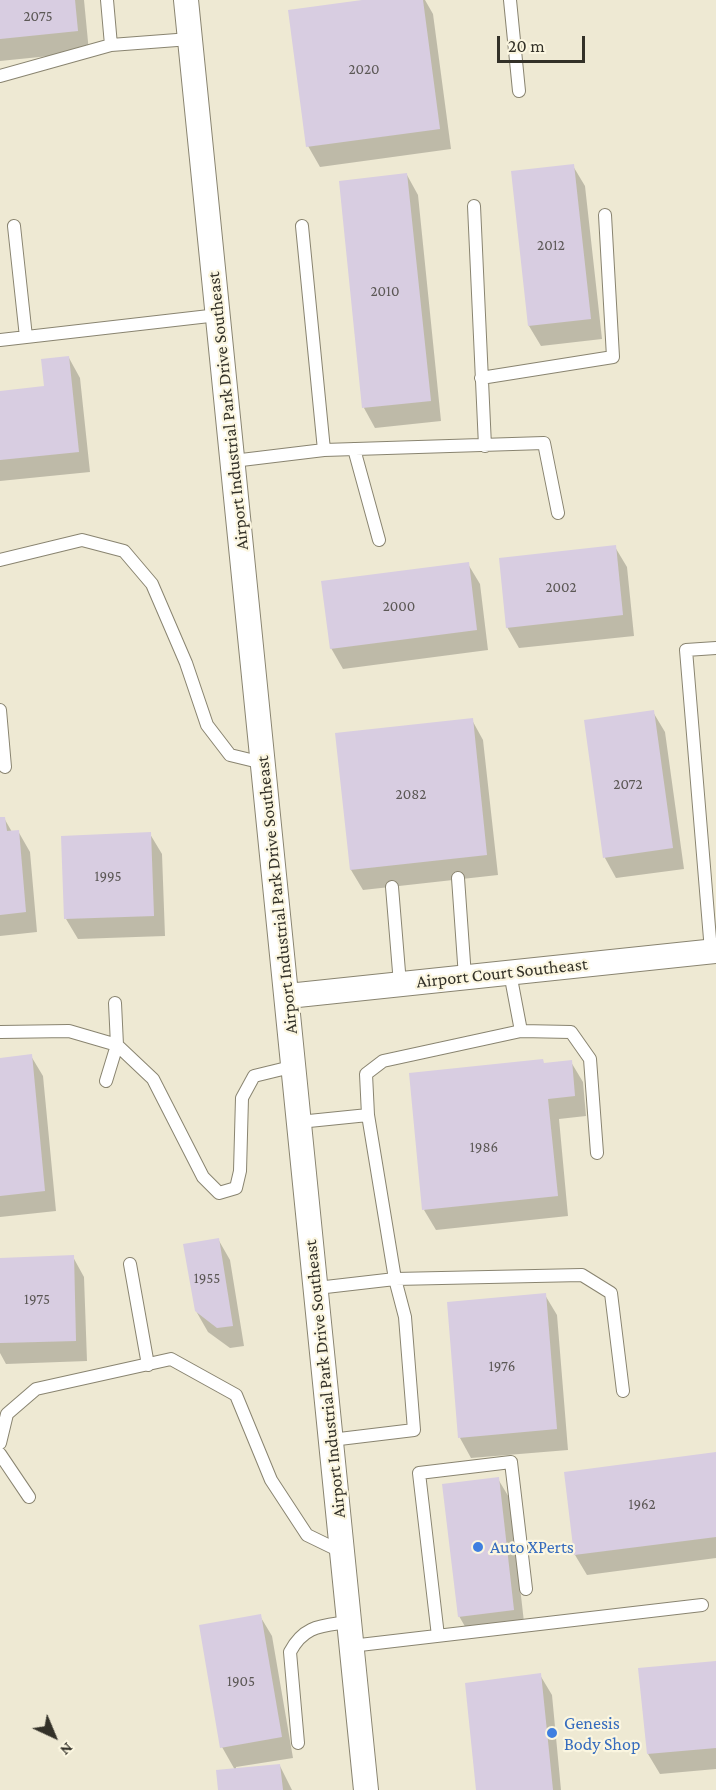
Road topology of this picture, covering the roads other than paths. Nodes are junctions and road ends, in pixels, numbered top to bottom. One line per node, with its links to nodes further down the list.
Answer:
1 (107, 0): 5 (lane)
2 (186, 0): 4 (street, Airport Industrial Park Drive Southeast)
3 (510, 0): 7 (lane)
4 (190, 39): 5 (lane); 12 (street, Airport Industrial Park Drive Southeast)
5 (111, 45): 6 (lane)
6 (0, 76)
7 (519, 91)
8 (474, 206): 15 (lane)
9 (605, 215): 15 (lane)
10 (14, 225): 13 (lane)
11 (302, 226): 18 (lane)
12 (218, 315): 13 (lane); 19 (street, Airport Industrial Park Drive Southeast)
13 (26, 337): 14 (lane)
14 (0, 340)
15 (482, 378): 16 (lane)
16 (485, 446): 17 (lane); 20 (lane)
17 (354, 449): 18 (lane); 21 (lane)
18 (324, 450): 19 (lane)
19 (233, 461): 25 (street, Airport Industrial Park Drive Southeast)
20 (558, 513)
21 (379, 540)
22 (0, 560): 25 (lane)
23 (716, 648): 29 (lane)
24 (0, 710): 26 (lane)
25 (263, 763): 33 (street, Airport Industrial Park Drive Southeast)
26 (5, 767)
27 (458, 878): 31 (lane)
28 (392, 887): 32 (lane)
29 (713, 951): 30 (street, Airport Court Southeast)
30 (510, 973): 31 (street, Airport Court Southeast); 35 (lane)
31 (465, 977): 32 (street, Airport Court Southeast)
32 (400, 984): 33 (street, Airport Court Southeast)
33 (288, 996): 38 (street, Airport Industrial Park Drive Southeast)
34 (115, 1004): 37 (lane)
35 (521, 1031): 40 (lane); 42 (lane)
36 (0, 1032): 37 (lane)
37 (117, 1045): 38 (lane); 39 (lane)
38 (295, 1066): 41 (street, Airport Industrial Park Drive Southeast)
39 (106, 1081)
40 (368, 1115): 41 (lane); 44 (lane)
41 (299, 1122): 45 (street, Airport Industrial Park Drive Southeast)
42 (597, 1153)
43 (130, 1264): 46 (lane)
44 (395, 1279): 45 (lane); 47 (lane); 48 (lane)
45 (317, 1288): 48 (street, Airport Industrial Park Drive Southeast)
46 (148, 1365): 49 (lane); 52 (lane)
47 (623, 1391)
48 (332, 1440): 52 (street, Airport Industrial Park Drive Southeast)
49 (0, 1443)
50 (0, 1454): 51 (lane)
51 (29, 1497)
52 (342, 1552): 55 (street, Airport Industrial Park Drive Southeast)
53 (526, 1588): 56 (lane)
54 (702, 1605): 56 (lane)
55 (348, 1622): 57 (street, Airport Industrial Park Drive Southeast); 58 (lane)
56 (438, 1636): 57 (lane)
57 (351, 1646): 59 (street, Airport Industrial Park Drive Southeast)
58 (298, 1743)
59 (366, 1790)

